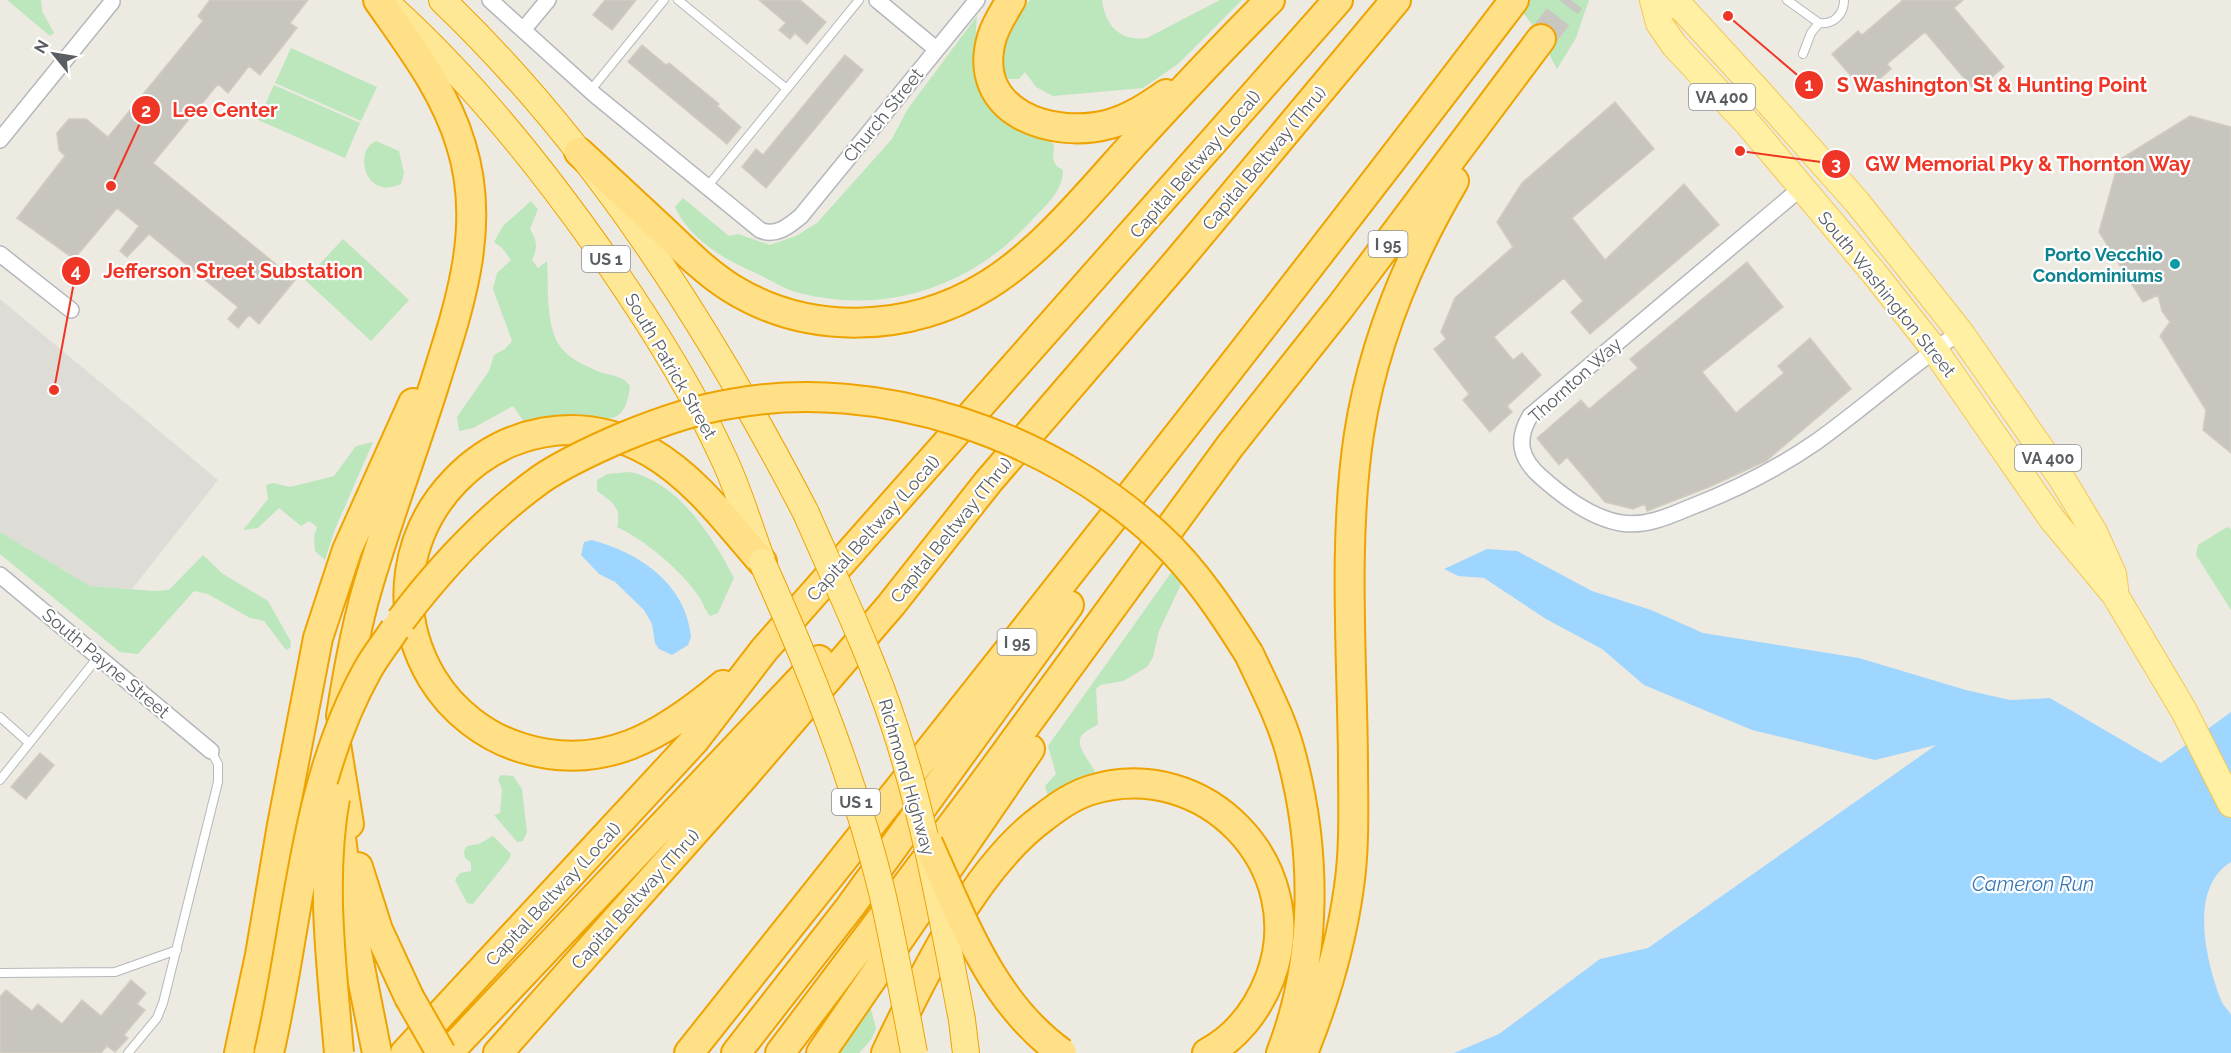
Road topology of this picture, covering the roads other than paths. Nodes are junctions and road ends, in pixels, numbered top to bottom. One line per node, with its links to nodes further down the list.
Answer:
1 (381, 0): 34 (highway); 38 (highway, South Patrick Street / US 1)
2 (442, 0): 28 (highway, US 1)
3 (490, 0): 21 (street)
4 (548, 0): 21 (street)
5 (664, 0): 26 (lane)
6 (678, 0): 25 (lane)
7 (859, 0): 25 (lane)
8 (877, 0): 22 (street)
9 (976, 0): 22 (street, Church Street)
10 (1011, 0): 24 (highway)
11 (1270, 0): 24 (highway)
12 (1338, 0): 43 (highway, Capital Beltway (Local))
13 (1396, 0): 37 (highway, Capital Beltway (Thru))
14 (1514, 0): 31 (highway, I 95)
15 (1653, 0): 30 (main road, South Washington Street / VA 400)
16 (1663, 0): 35 (main road, South Washington Street / VA 400)
17 (1787, 0): 20 (lane)
18 (1844, 0): 20 (lane)
19 (112, 2): 27 (street)
20 (1819, 22): 23 (lane)
21 (524, 30): 26 (street)
22 (936, 49): 29 (street, Church Street)
23 (1803, 54)
24 (1204, 66): 28 (highway)
25 (787, 89): 29 (lane)
26 (590, 91): 29 (street)
27 (0, 140)
28 (579, 152): 51 (highway, Richmond Highway / US 1, bridge)
29 (707, 187)
30 (1801, 188): 36 (main road, South Washington Street / VA 400); 36 (street, Thornton Way)
31 (1341, 229): 63 (highway, I 95); 64 (highway)
32 (0, 254): 33 (street)
33 (71, 310)
34 (457, 312): 47 (highway, bridge); 55 (highway)
35 (1960, 332): 36 (street, Thornton Way); 40 (main road, South Washington Street / VA 400)
36 (1934, 350): 40 (main road, South Washington Street / VA 400)
37 (988, 482): 61 (highway); 62 (highway, Capital Beltway (Thru))
38 (762, 562): 43 (highway); 68 (highway, US 1, bridge)
39 (0, 575): 44 (street, South Payne Street)
40 (2115, 595): 50 (main road, South Washington Street / VA 400)
41 (1109, 609): 65 (highway, I 95); 66 (highway); 73 (highway, I 95)
42 (395, 629): 56 (highway, bridge); 57 (highway, bridge); 72 (highway, bridge)
43 (764, 651): 59 (highway, Capital Beltway (Local))
44 (98, 657): 46 (lane); 48 (street, South Payne Street)
45 (0, 717): 46 (lane)
46 (28, 742): 49 (lane)
47 (336, 744): 58 (highway, bridge); 60 (highway, bridge)
48 (212, 751): 52 (lane)
49 (0, 780)
50 (2226, 794)
51 (928, 843): 69 (highway, Richmond Highway / US 1, bridge); 70 (highway, bridge)
52 (177, 950): 53 (lane); 54 (lane)
53 (0, 973)
54 (128, 1053)
55 (239, 1053)
56 (269, 1053)
57 (339, 1053)
58 (377, 1053)
59 (405, 1053)
60 (441, 1053)
61 (448, 1053)
62 (498, 1053)
63 (689, 1053)
64 (736, 1053)
65 (780, 1053)
66 (821, 1053)
67 (886, 1053): 71 (highway, bridge)
68 (914, 1053)
69 (966, 1053)
70 (1062, 1053)
71 (1207, 1053)
72 (1281, 1053)
73 (1303, 1053)

